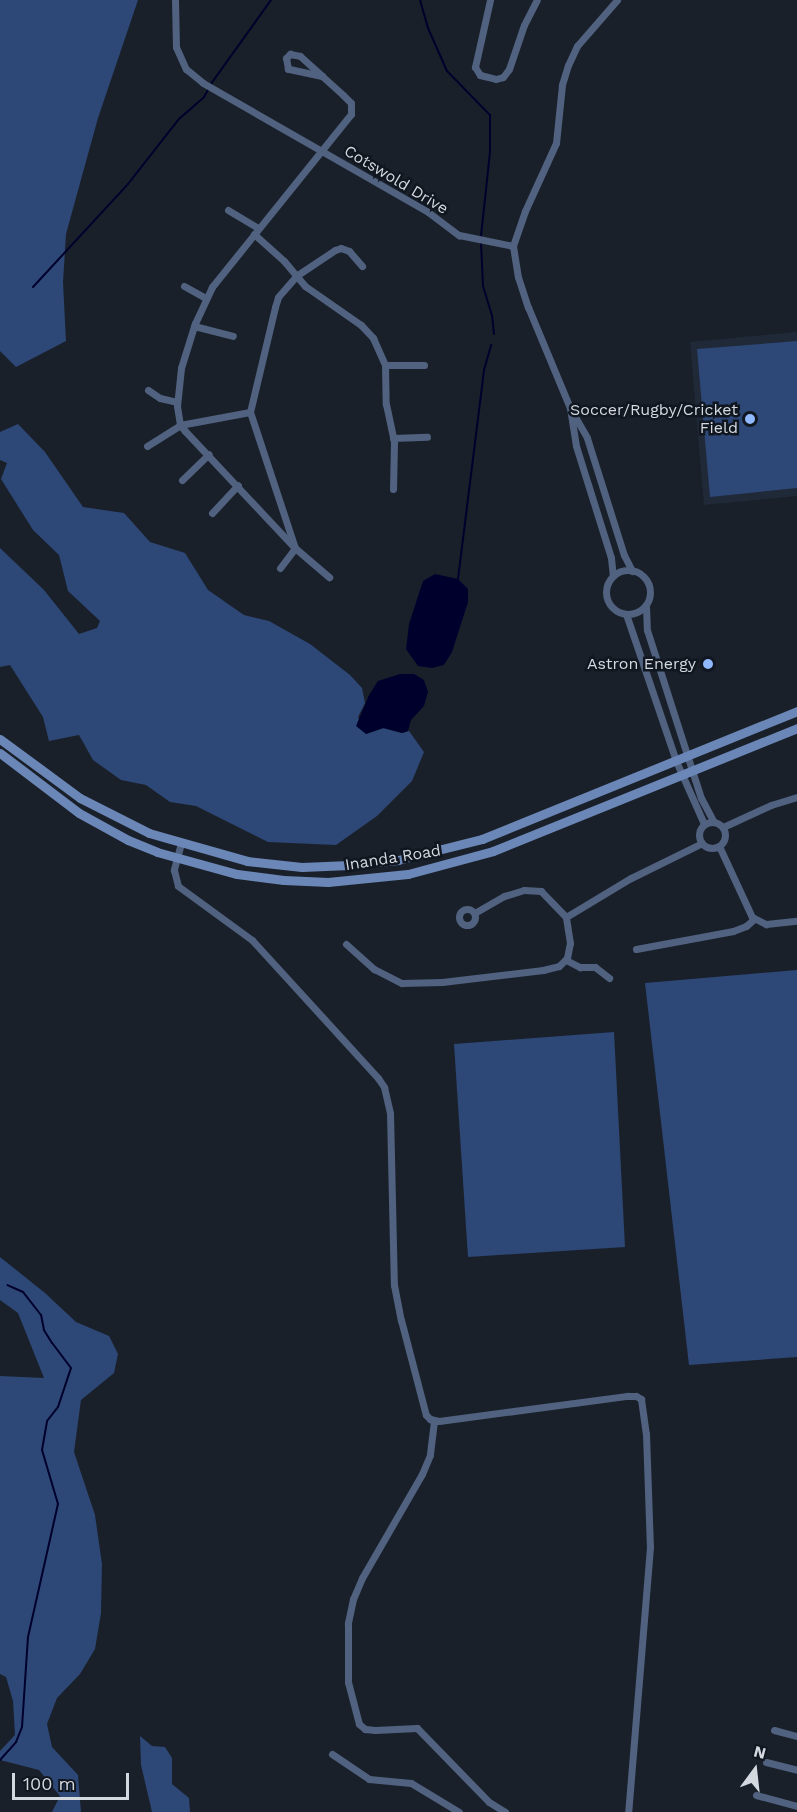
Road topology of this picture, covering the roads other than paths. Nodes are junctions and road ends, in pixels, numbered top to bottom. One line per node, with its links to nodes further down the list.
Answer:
1 (175, 0): 6 (street, Cotswold Drive)
2 (489, 0): 3 (street)
3 (537, 0)
4 (614, 1): 9 (street)
5 (322, 76): 5 (street); 6 (street)
6 (321, 150): 8 (street); 9 (street, Cotswold Drive)
7 (228, 210): 8 (street)
8 (256, 231): 11 (street); 13 (street)
9 (513, 246): 20 (street)
10 (362, 266): 11 (street)
11 (296, 276): 17 (street); 21 (street)
12 (184, 286): 13 (street)
13 (206, 298): 14 (street)
14 (194, 326): 15 (street); 19 (street)
15 (233, 336)
16 (424, 364): 17 (street)
17 (385, 365): 24 (street)
18 (148, 390): 19 (street)
19 (177, 402): 22 (street)
20 (570, 408): 25 (street); 26 (street)
21 (250, 412): 22 (street); 35 (street)
22 (180, 425): 27 (street); 28 (street)
23 (427, 437): 24 (street)
24 (393, 438): 32 (street)
25 (587, 438): 26 (street); 31 (street)
26 (575, 442): 33 (street)
27 (147, 446)
28 (209, 454): 29 (street); 30 (street)
29 (182, 480)
30 (238, 485): 34 (street); 36 (street)
31 (604, 488): 33 (street); 39 (street)
32 (393, 489)
33 (591, 492): 40 (street)
34 (212, 513)
35 (284, 513): 36 (street); 37 (street)
36 (270, 522): 37 (street)
37 (295, 548): 38 (street); 41 (street)
38 (280, 568)
39 (632, 571): 40 (street); 42 (street)
40 (613, 576): 43 (street)
41 (329, 577)
42 (646, 605): 43 (street); 48 (street)
43 (626, 614): 49 (street)
44 (797, 711): 48 (main road, Inanda Road)
45 (797, 728): 50 (main road, Inanda Road)
46 (0, 739): 55 (main road, Inanda Road)
47 (0, 753): 58 (main road, Inanda Road)
48 (688, 755): 49 (main road, Inanda Road); 50 (street)
49 (676, 761): 50 (street); 55 (main road, Inanda Road)
50 (687, 772): 52 (street); 53 (street); 58 (main road, Inanda Road)
51 (797, 797): 54 (street)
52 (713, 821): 53 (street); 54 (street)
53 (704, 824): 56 (street)
54 (723, 827): 57 (street)
55 (181, 843): 58 (street)
56 (702, 843): 57 (street); 60 (street)
57 (719, 846): 61 (street)
58 (177, 858): 67 (street)
59 (474, 913): 60 (street)
60 (566, 917): 65 (street)
61 (754, 918): 62 (street); 64 (street)
62 (797, 921)
63 (346, 944): 65 (street)
64 (636, 949)
65 (566, 960): 66 (street)
66 (609, 978)
67 (434, 1421): 76 (street); 77 (street)
68 (774, 1730): 69 (street)
69 (797, 1736)
70 (332, 1754): 75 (street)
71 (766, 1762): 72 (street)
72 (797, 1770)
73 (756, 1795): 74 (street)
74 (797, 1806)
75 (459, 1812)
76 (505, 1812)
77 (628, 1812)

